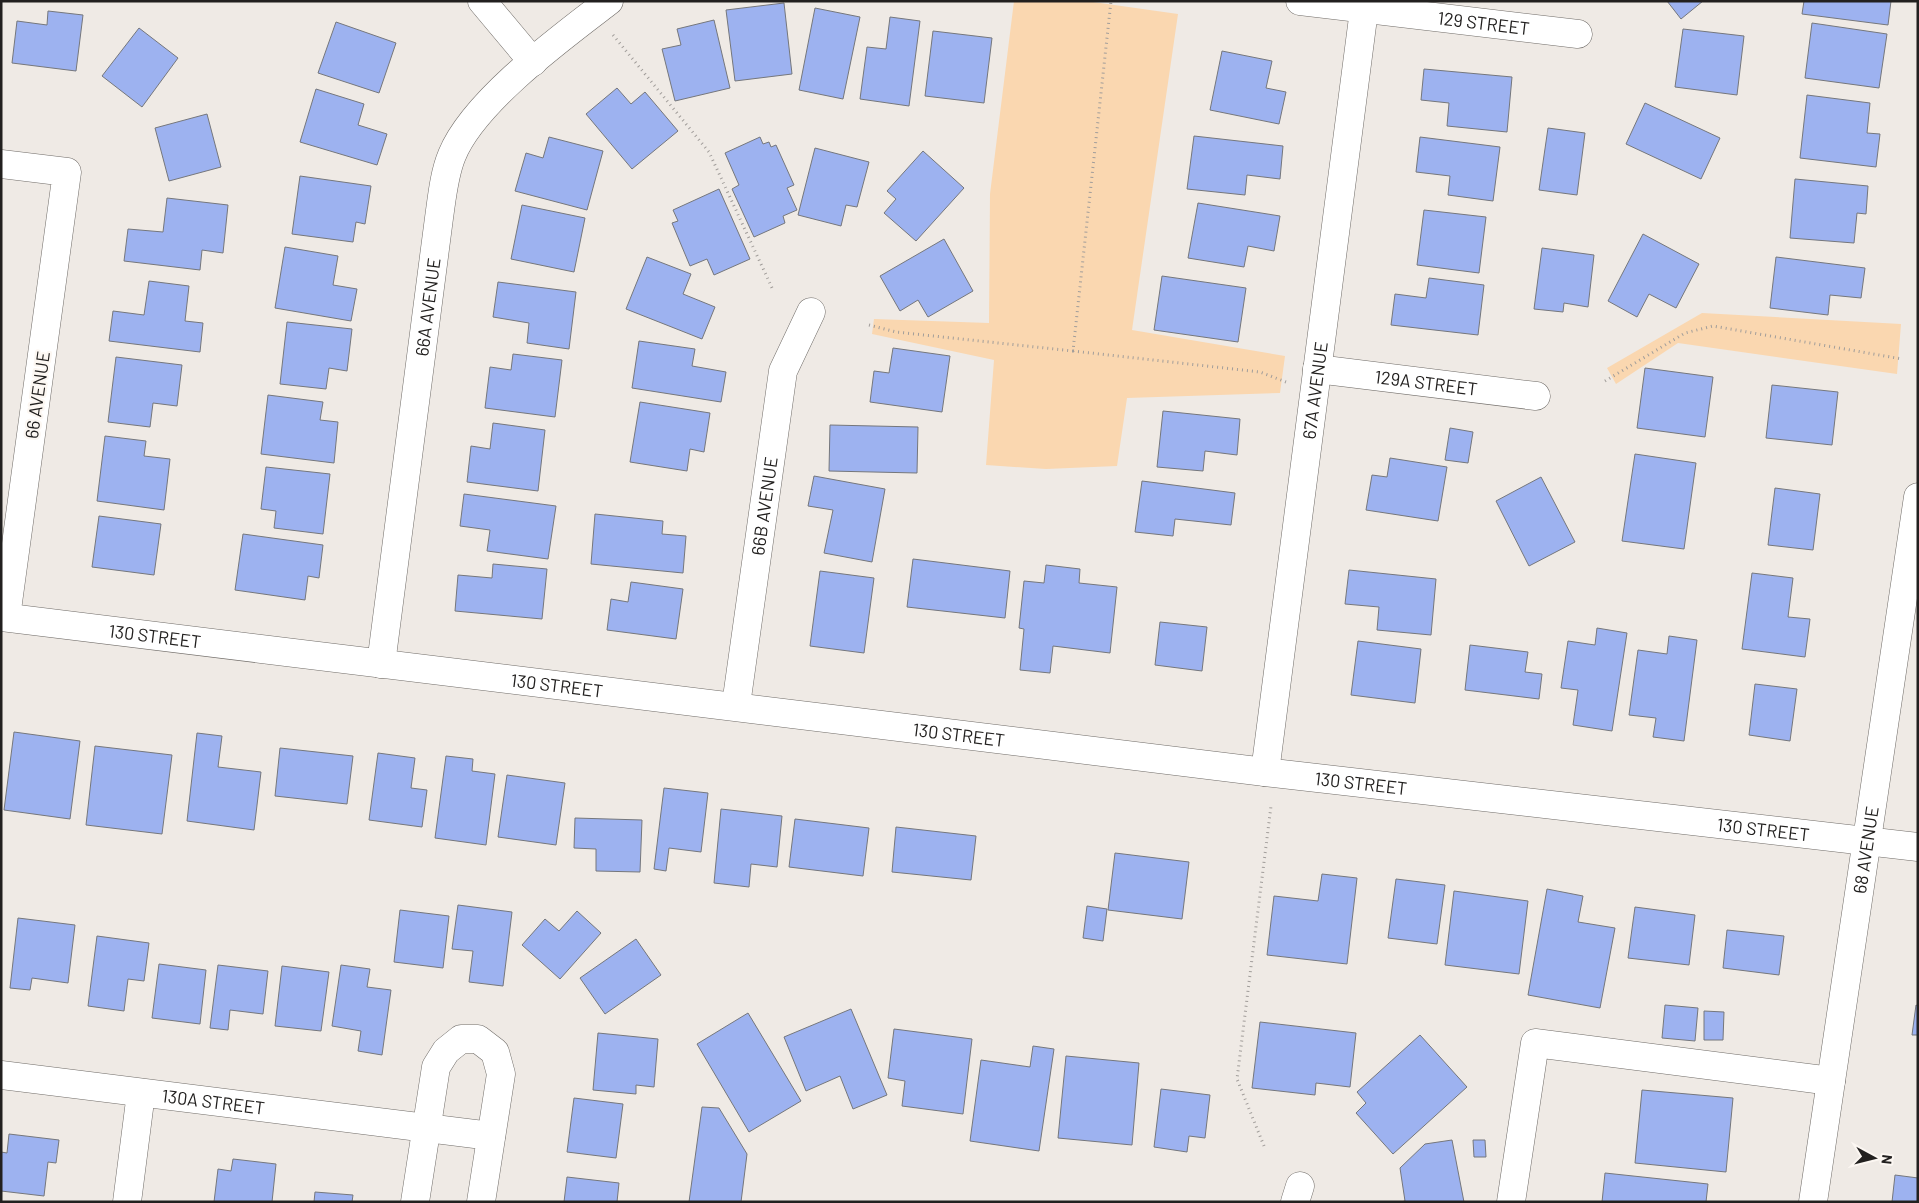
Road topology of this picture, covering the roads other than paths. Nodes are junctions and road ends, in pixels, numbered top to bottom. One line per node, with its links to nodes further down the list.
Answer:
1 (482, 1): 6 (street)
2 (1300, 1): 3 (street, 129 STREET)
3 (1364, 10): 5 (street, 129 STREET); 9 (street, 67A AVENUE)
4 (604, 14): 6 (street, 66A AVENUE)
5 (1578, 34)
6 (533, 62): 13 (street, 66A AVENUE)
7 (1, 164): 12 (street, 66 AVENUE)
8 (811, 312): 14 (street, 66B AVENUE)
9 (1318, 370): 10 (street, 129A STREET); 15 (street, 67A AVENUE)
10 (1536, 396)
11 (1918, 497): 16 (street, 68 AVENUE)
12 (4, 617): 13 (street, 130 STREET)
13 (381, 664): 14 (street, 130 STREET)
14 (736, 706): 15 (street, 130 STREET)
15 (1266, 772): 16 (street, 130 STREET)
16 (1867, 841): 17 (street, 130 STREET); 19 (street, 68 AVENUE)
17 (1918, 847)
18 (1, 1075): 20 (street, 130A STREET)
19 (1831, 1081): 26 (street); 27 (street, 68 AVENUE)
20 (141, 1093): 21 (street, 130A STREET); 23 (street)
21 (426, 1128): 22 (street, 130A STREET); 22 (street); 24 (street)
22 (491, 1136): 25 (street)
23 (127, 1202)
24 (415, 1202)
25 (481, 1202)
26 (1511, 1202)
27 (1813, 1202)

